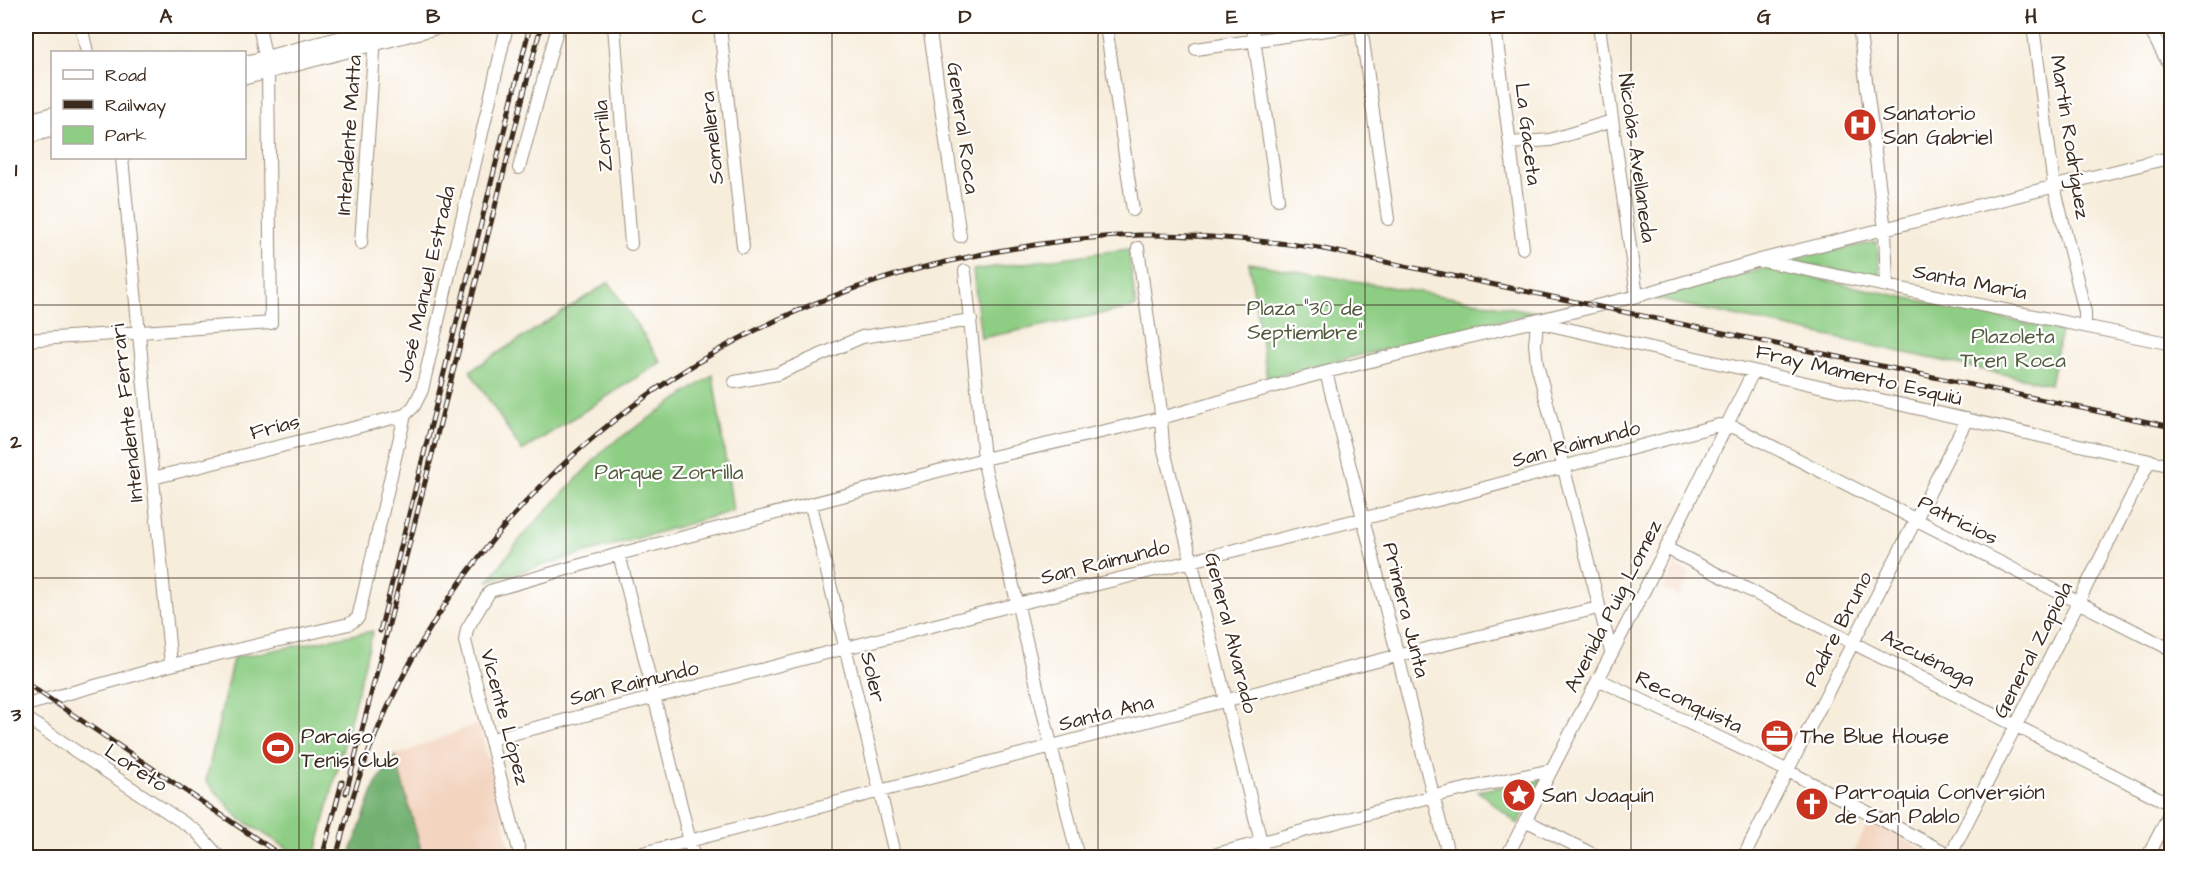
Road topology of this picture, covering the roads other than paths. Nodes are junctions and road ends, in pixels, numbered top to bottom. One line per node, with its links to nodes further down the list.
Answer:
1 (81, 26): 21 (street)
2 (259, 26): 23 (street)
3 (439, 26): 18 (street)
4 (507, 26): 59 (street, José Manuel Estrada)
5 (558, 26): 34 (street)
6 (614, 26): 42 (street, Zorrilla)
7 (720, 26): 43 (street, Somellera)
8 (929, 26): 40 (street, General Roca)
9 (1106, 26): 37 (street)
10 (1252, 26): 19 (street)
11 (1354, 26): 19 (street)
12 (1361, 26): 38 (street)
13 (1495, 26): 31 (street, La Gaceta)
14 (1599, 26): 27 (street, Nicolás Avellaneda)
15 (1859, 26): 39 (street)
16 (2033, 26): 35 (street, Martín Rodríguez)
17 (2148, 26): 24 (street)
18 (380, 33): 23 (street); 41 (street, Intendente Matta)
19 (1255, 40): 20 (street); 36 (street)
20 (1196, 49)
21 (87, 51)
22 (246, 64): 23 (street)
23 (268, 64): 25 (street); 53 (street)
24 (2172, 70)
25 (246, 76)
26 (51, 115): 28 (street)
27 (1612, 121): 31 (street); 49 (street, Nicolás Avellaneda)
28 (26, 122)
29 (51, 129): 30 (street)
30 (26, 136)
31 (1510, 143): 45 (street, La Gaceta)
32 (2172, 157): 35 (street)
33 (122, 159): 53 (street, Intendente Ferrari)
34 (519, 168)
35 (2054, 186): 39 (street); 52 (street, Martín Rodríguez)
36 (1278, 199)
37 (1133, 210)
38 (1388, 219)
39 (1885, 230): 46 (street); 48 (street)
40 (960, 236)
41 (361, 243)
42 (630, 244)
43 (743, 247)
44 (1138, 248): 60 (street, General Alvarado)
45 (1523, 248)
46 (1760, 260): 48 (street, Santa María); 49 (street)
47 (965, 271): 50 (street)
48 (1887, 286): 52 (street, Santa María)
49 (1637, 296): 51 (street)
50 (971, 320): 58 (street); 63 (street)
51 (1537, 322): 56 (street); 57 (street, Fray Mamerto Esquiú); 66 (street)
52 (2085, 325): 55 (street, Santa María)
53 (139, 334): 54 (street); 67 (street, Intendente Ferrari)
54 (26, 340)
55 (2172, 344)
56 (1326, 372): 60 (street); 69 (street, Primera Junta)
57 (1753, 372): 61 (street, Fray Mamerto Esquiú); 62 (street, Avenida Puig Lomez)
58 (735, 382)
59 (405, 415): 67 (street, Frías); 82 (street, José Manuel Estrada)
60 (1161, 418): 63 (street); 73 (street, General Alvarado)
61 (1967, 419): 64 (street, Fray Mamerto Esquiú); 70 (street, Padre Bruno)
62 (1727, 425): 66 (street, San Raimundo); 70 (street, Patricios); 71 (street, Avenida Puig Lomez)
63 (984, 459): 68 (street); 75 (street)
64 (2150, 460): 65 (street, Fray Mamerto Esquiú); 74 (street, General Zapiola)
65 (2172, 466)
66 (1564, 467): 69 (street, San Raimundo); 76 (street)
67 (153, 478): 82 (street, Intendente Ferrari)
68 (811, 505): 72 (street); 78 (street, Soler)
69 (1364, 518): 73 (street, San Raimundo); 81 (street, Primera Junta)
70 (1915, 521): 74 (street, Patricios); 77 (street, Padre Bruno)
71 (1666, 548): 77 (street, Azcuénaga); 80 (street, Avenida Puig Lomez)
72 (620, 554): 84 (street); 89 (street, Vicente López)
73 (1193, 560): 75 (street, San Raimundo); 85 (street, General Alvarado)
74 (2080, 603): 79 (street, Patricios); 88 (street, General Zapiola)
75 (1017, 604): 78 (street, San Raimundo); 90 (street)
76 (1598, 608): 80 (street); 81 (street, Santa Ana)
77 (1854, 641): 88 (street, Azcuénaga); 92 (street, Padre Bruno)
78 (846, 648): 84 (street, San Raimundo); 93 (street, Soler)
79 (2172, 650)
80 (1611, 652): 83 (street, Avenida Puig Lomez)
81 (1396, 656): 85 (street, Santa Ana); 94 (street, Primera Junta)
82 (171, 665): 86 (street)
83 (1598, 679): 91 (street, Avenida Puig Lomez); 92 (street, Reconquista)
84 (655, 698): 89 (street, San Raimundo); 97 (street)
85 (1227, 702): 90 (street, Santa Ana); 98 (street, General Alvarado)
86 (26, 705)
87 (26, 718): 100 (street, Loreto)
88 (2017, 724): 95 (street, Azcuénaga); 99 (street, General Zapiola)
89 (492, 739): 101 (street, Vicente López)
90 (1052, 746): 93 (street, Santa Ana); 105 (street)
91 (1551, 770): 94 (street); 96 (street, Avenida Puig Lomez)
92 (1786, 771): 99 (street, Reconquista); 111 (street, Padre Bruno)
93 (879, 790): 97 (street, Santa Ana); 104 (street, Soler)
94 (1434, 796): 98 (street); 108 (street, Primera Junta)
95 (2172, 807): 112 (street)
96 (1525, 820): 109 (street, Avenida Puig Lomez); 110 (street)
97 (690, 841): 102 (street, Santa Ana); 103 (street)
98 (1262, 842): 106 (street); 107 (street, General Alvarado)
99 (1952, 857)
100 (220, 858)
101 (521, 858)
102 (624, 858)
103 (694, 858)
104 (896, 858)
105 (1078, 858)
106 (1202, 858)
107 (1265, 858)
108 (1449, 858)
109 (1506, 858)
110 (1600, 858)
111 (1743, 858)
112 (2147, 858)

